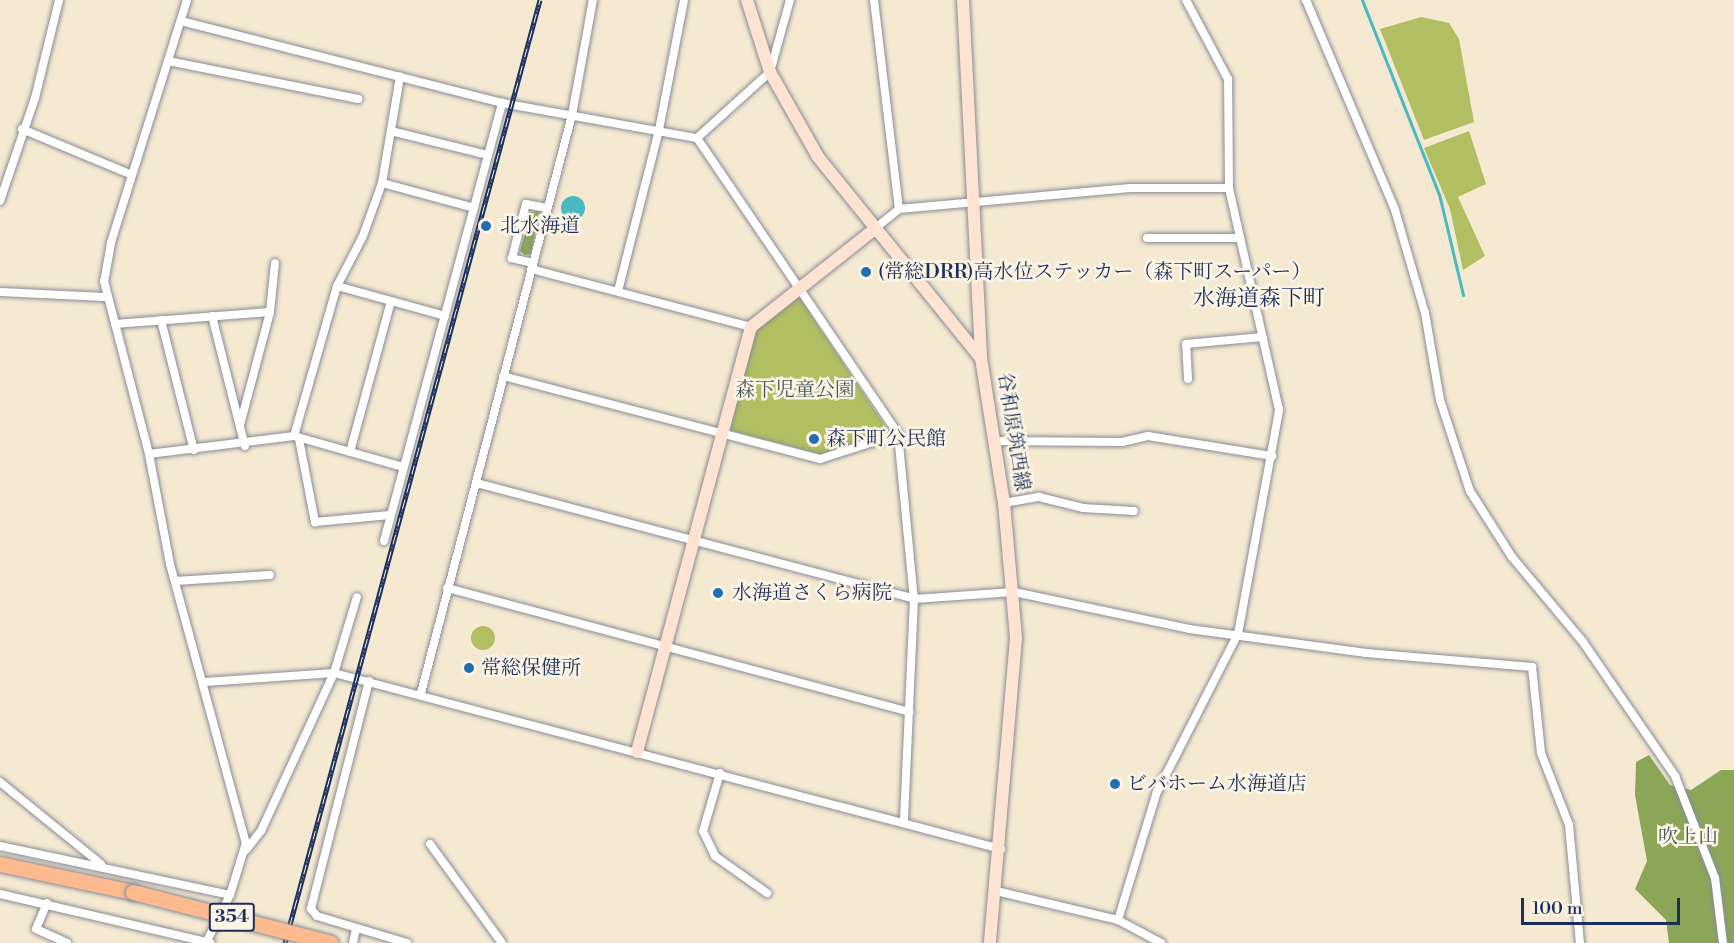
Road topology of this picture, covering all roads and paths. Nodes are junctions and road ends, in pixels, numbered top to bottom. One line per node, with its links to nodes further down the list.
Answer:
1 (59, 0): 18 (street)
2 (187, 0): 11 (street)
3 (593, 0): 17 (street)
4 (684, 0): 19 (street)
5 (747, 0): 13 (main road, 谷和原筑西線)
6 (790, 0): 13 (street)
7 (874, 0): 30 (street)
8 (963, 0): 27 (main road)
9 (1186, 0): 25 (street)
10 (1306, 0): 108 (street)
11 (181, 21): 12 (street); 14 (street)
12 (168, 61): 15 (street); 23 (street)
13 (770, 72): 21 (street); 31 (main road, 谷和原筑西線)
14 (400, 77): 16 (street); 20 (street)
15 (358, 99)
16 (502, 104): 17 (street); 22 (street)
17 (572, 115): 19 (street); 29 (street)
18 (22, 129): 23 (street); 26 (street)
19 (659, 130): 21 (street); 38 (street)
20 (391, 131): 22 (street); 24 (street)
21 (697, 138): 37 (street)
22 (488, 155): 28 (street)
23 (132, 175): 40 (street)
24 (381, 183): 28 (street); 36 (street)
25 (1229, 188): 27 (street); 33 (street)
26 (0, 201)
27 (970, 206): 30 (street); 49 (main road)
28 (474, 208): 44 (street)
29 (547, 208): 35 (street); 35 (street)
30 (898, 209): 31 (street)
31 (872, 231): 37 (main road); 49 (main road, 谷和原筑西線)
32 (1147, 238): 33 (street)
33 (1239, 238): 48 (street)
34 (275, 263): 42 (street)
35 (532, 266): 38 (street); 50 (street)
36 (337, 286): 41 (street); 55 (street)
37 (797, 288): 47 (main road); 54 (street)
38 (618, 291): 47 (street)
39 (0, 292): 40 (street)
40 (105, 297): 46 (street)
41 (391, 301): 44 (street); 59 (street)
42 (270, 312): 43 (street); 52 (street)
43 (212, 316): 45 (street); 52 (street)
44 (445, 316): 62 (street)
45 (161, 320): 46 (street); 58 (street)
46 (115, 324): 60 (street)
47 (751, 327): 53 (main road)
48 (1263, 337): 51 (street); 61 (street)
49 (981, 358): 56 (main road, 谷和原筑西線)
50 (503, 376): 53 (street); 63 (street)
51 (1188, 379)
52 (240, 425): 57 (street)
53 (722, 433): 54 (street); 68 (main road)
54 (898, 434): 74 (street)
55 (297, 437): 57 (street); 59 (street); 66 (street)
56 (996, 441): 61 (street); 64 (main road, 谷和原筑西線)
57 (245, 446): 58 (street)
58 (194, 450): 60 (street)
59 (350, 452): 62 (street)
60 (149, 454): 70 (street)
61 (1272, 456): 75 (street)
62 (403, 467): 66 (street)
63 (476, 483): 68 (street); 71 (street)
64 (1004, 503): 65 (street); 72 (main road, 谷和原筑西線)
65 (1134, 511)
66 (390, 515): 67 (street)
67 (384, 541)
68 (693, 541): 74 (street); 76 (main road)
69 (270, 575): 70 (street)
70 (175, 581): 79 (street)
71 (447, 588): 76 (street); 80 (street)
72 (1014, 592): 74 (street); 75 (street); 88 (main road, 谷和原筑西線)
73 (357, 597): 77 (street)
74 (914, 599): 81 (street)
75 (1238, 634): 97 (street); 107 (street)
76 (666, 646): 81 (street); 82 (main road)
77 (334, 673): 78 (street); 79 (street); 89 (street)
78 (369, 681): 80 (street); 98 (street)
79 (205, 682): 89 (street)
80 (421, 693): 82 (street)
81 (910, 712): 85 (street)
82 (637, 752): 83 (street)
83 (720, 773): 85 (street); 93 (street)
84 (0, 782): 91 (street)
85 (904, 822): 88 (street)
86 (430, 844): 104 (street)
87 (0, 846): 91 (street)
88 (1001, 849): 92 (main road, 谷和原筑西線)
89 (246, 850): 95 (street)
90 (0, 864): 101 (highway, 354, bridge)
91 (101, 864): 95 (street)
92 (996, 891): 97 (street); 105 (main road, 谷和原筑西線)
93 (767, 893)
94 (0, 894): 96 (street)
95 (230, 895): 99 (street)
96 (47, 903): 99 (street); 100 (street)
97 (1118, 920): 106 (street)
98 (356, 929): 102 (street); 103 (street)
99 (208, 942)
100 (67, 943)
101 (331, 943)
102 (353, 943)
103 (407, 943)
104 (502, 943)
105 (990, 943)
106 (1161, 943)
107 (1580, 943)
108 (1723, 943)

